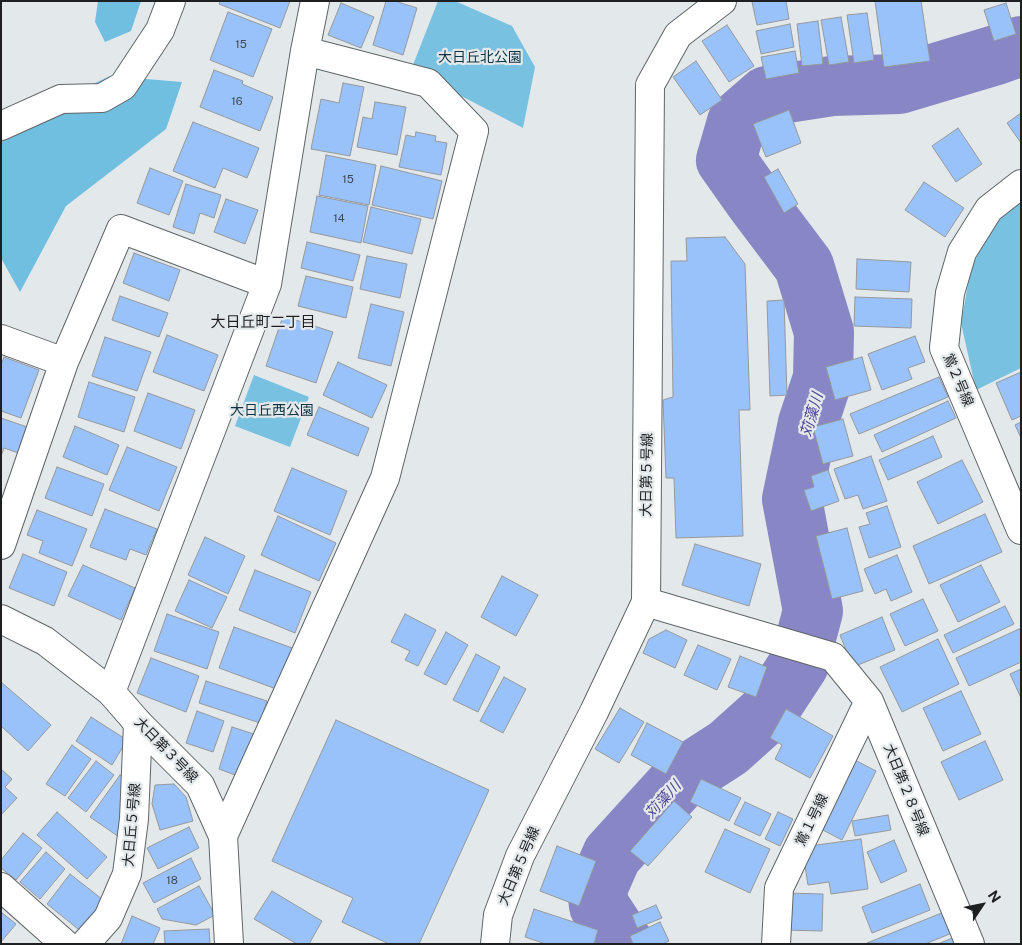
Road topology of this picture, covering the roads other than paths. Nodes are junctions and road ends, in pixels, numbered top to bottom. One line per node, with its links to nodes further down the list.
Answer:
1 (171, 1): 5 (street)
2 (315, 1): 4 (street)
3 (722, 1): 12 (street, 大日第５号線)
4 (305, 51): 7 (street); 17 (street)
5 (1, 126)
6 (1021, 184): 10 (street, 鴬２号線)
7 (267, 284): 9 (street); 14 (street)
8 (1, 339): 9 (street)
9 (64, 362): 11 (street)
10 (1021, 530)
11 (1, 545)
12 (646, 602): 15 (street, 大日第２８号線); 22 (street, 大日第５号線)
13 (1, 619): 14 (street, 大日第３号線)
14 (111, 692): 16 (street, 大日第３号線)
15 (869, 701): 23 (street, 鴬１号線); 24 (street, 大日第２８号線)
16 (138, 723): 17 (street, 大日第３号線); 20 (street, 大日丘５号線)
17 (223, 836): 21 (street, 大日第３号線)
18 (1, 887): 19 (street)
19 (65, 944)
20 (85, 944)
21 (229, 944)
22 (495, 944)
23 (776, 944)
24 (970, 944)

